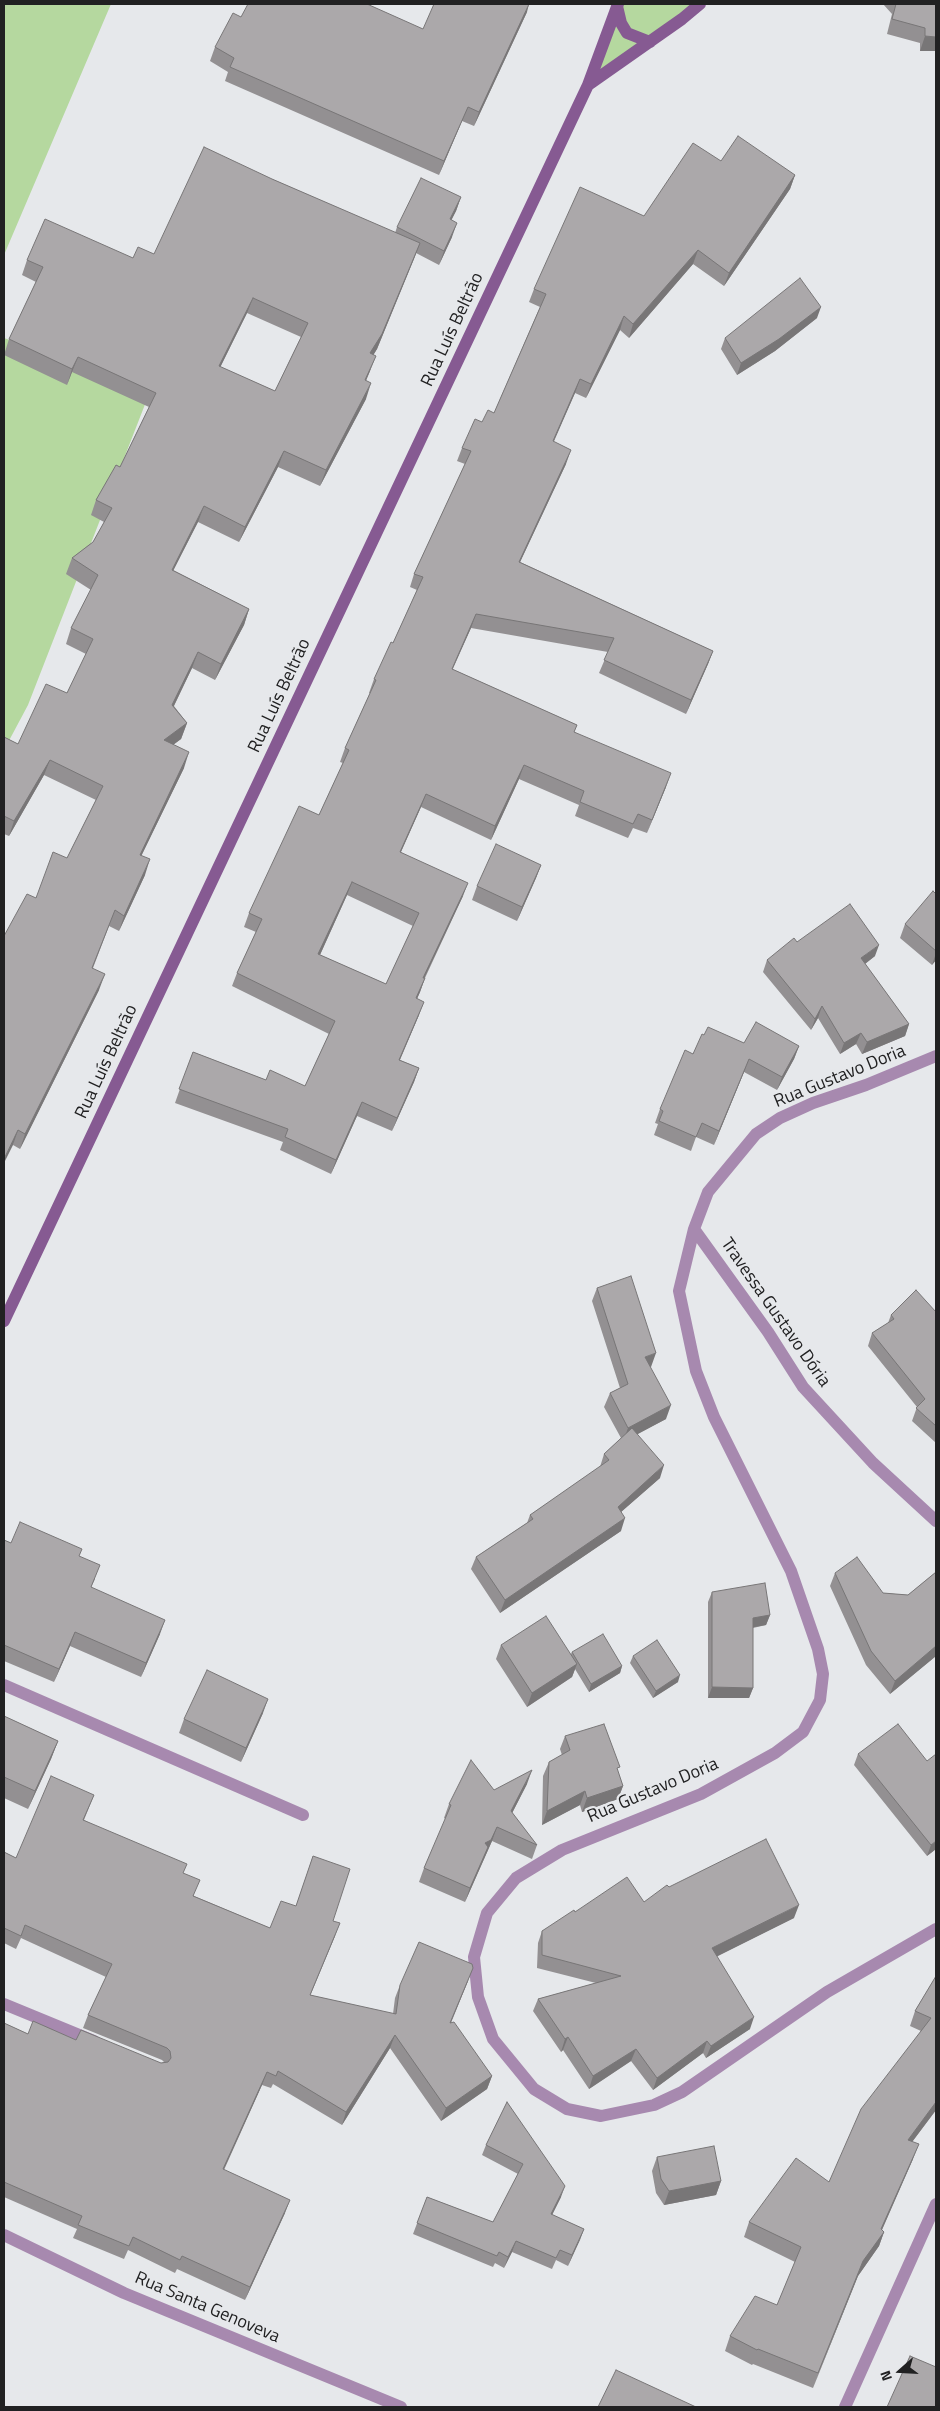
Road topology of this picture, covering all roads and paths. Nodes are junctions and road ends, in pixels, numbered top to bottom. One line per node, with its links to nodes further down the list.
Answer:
1 (700, 4): 3 (main road, Rua Luís Beltrão)
2 (618, 5): 3 (main road); 4 (main road, Rua Luís Beltrão)
3 (650, 42): 4 (main road, Rua Luís Beltrão)
4 (588, 85): 7 (main road, Rua Luís Beltrão)
5 (936, 1056): 6 (street, Rua Gustavo Doria)
6 (694, 1229): 8 (street, Travessa Gustavo Dória); 11 (street, Rua Gustavo Doria)
7 (4, 1321)
8 (936, 1521)
9 (4, 1685): 10 (street)
10 (304, 1815)
11 (936, 1929)
12 (4, 2004): 13 (street)
13 (104, 2046)
14 (936, 2204): 17 (street)
15 (4, 2235): 16 (street, Rua Santa Genoveva)
16 (400, 2407)
17 (845, 2407)

